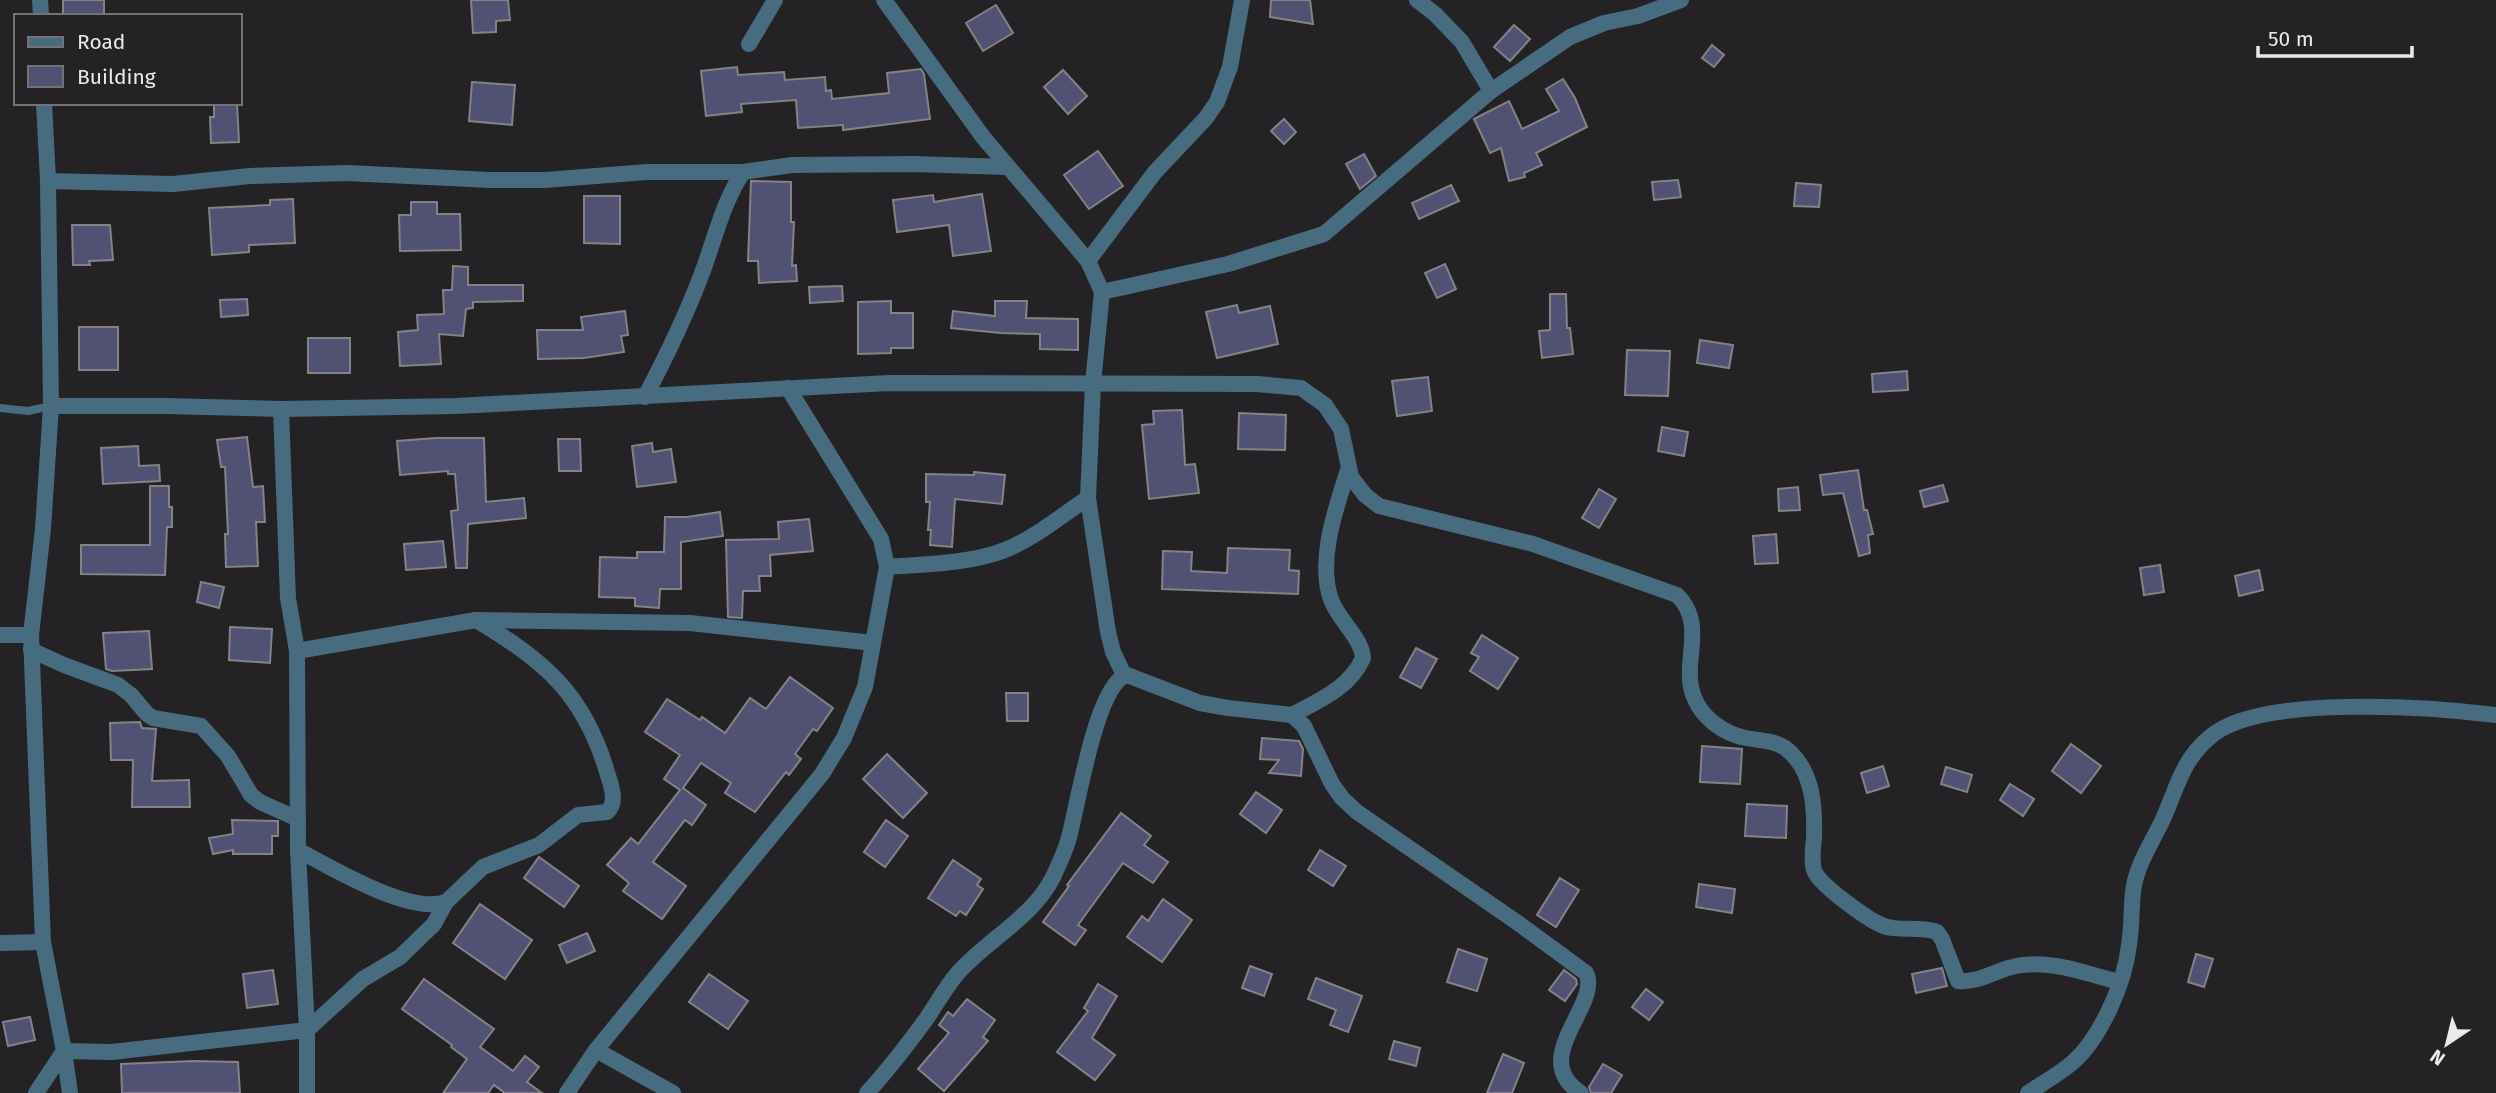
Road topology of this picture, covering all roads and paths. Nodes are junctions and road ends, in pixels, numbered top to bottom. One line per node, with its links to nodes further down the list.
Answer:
1 (775, 0): 6 (street)
2 (884, 0): 9 (street)
3 (1242, 0): 12 (street)
4 (1417, 0): 7 (street)
5 (1681, 0): 7 (street)
6 (749, 44)
7 (1491, 91): 13 (street)
8 (44, 105): 11 (street)
9 (1008, 167): 10 (street); 12 (street)
10 (743, 172): 11 (street); 16 (street)
11 (48, 181): 17 (street)
12 (1088, 261): 13 (street)
13 (1102, 292): 14 (street)
14 (1093, 383): 15 (street); 20 (street); 21 (street)
15 (788, 388): 16 (street); 22 (street)
16 (645, 397): 19 (street)
17 (51, 406): 18 (lane); 19 (street); 25 (street)
18 (0, 408)
19 (281, 410): 27 (street)
20 (1348, 470): 29 (street); 36 (street)
21 (1088, 498): 22 (street); 28 (street)
22 (887, 567): 26 (street)
23 (476, 620): 26 (street); 27 (street); 33 (street)
24 (0, 635): 25 (street)
25 (31, 642): 31 (street); 34 (street)
26 (873, 643): 38 (street)
27 (297, 651): 31 (street)
28 (1124, 675): 29 (street); 45 (street)
29 (1292, 715): 46 (street)
30 (2496, 715): 36 (street)
31 (298, 819): 32 (street)
32 (299, 850): 33 (street); 37 (street)
33 (446, 902): 37 (street)
34 (43, 942): 35 (street); 39 (street)
35 (0, 943)
36 (2119, 982): 47 (street)
37 (307, 1030): 39 (street); 42 (street)
38 (596, 1050): 43 (street); 44 (street)
39 (64, 1051): 40 (street); 41 (street)
40 (36, 1093)
41 (69, 1093)
42 (307, 1093)
43 (567, 1093)
44 (673, 1093)
45 (867, 1093)
46 (1581, 1093)
47 (2028, 1093)

